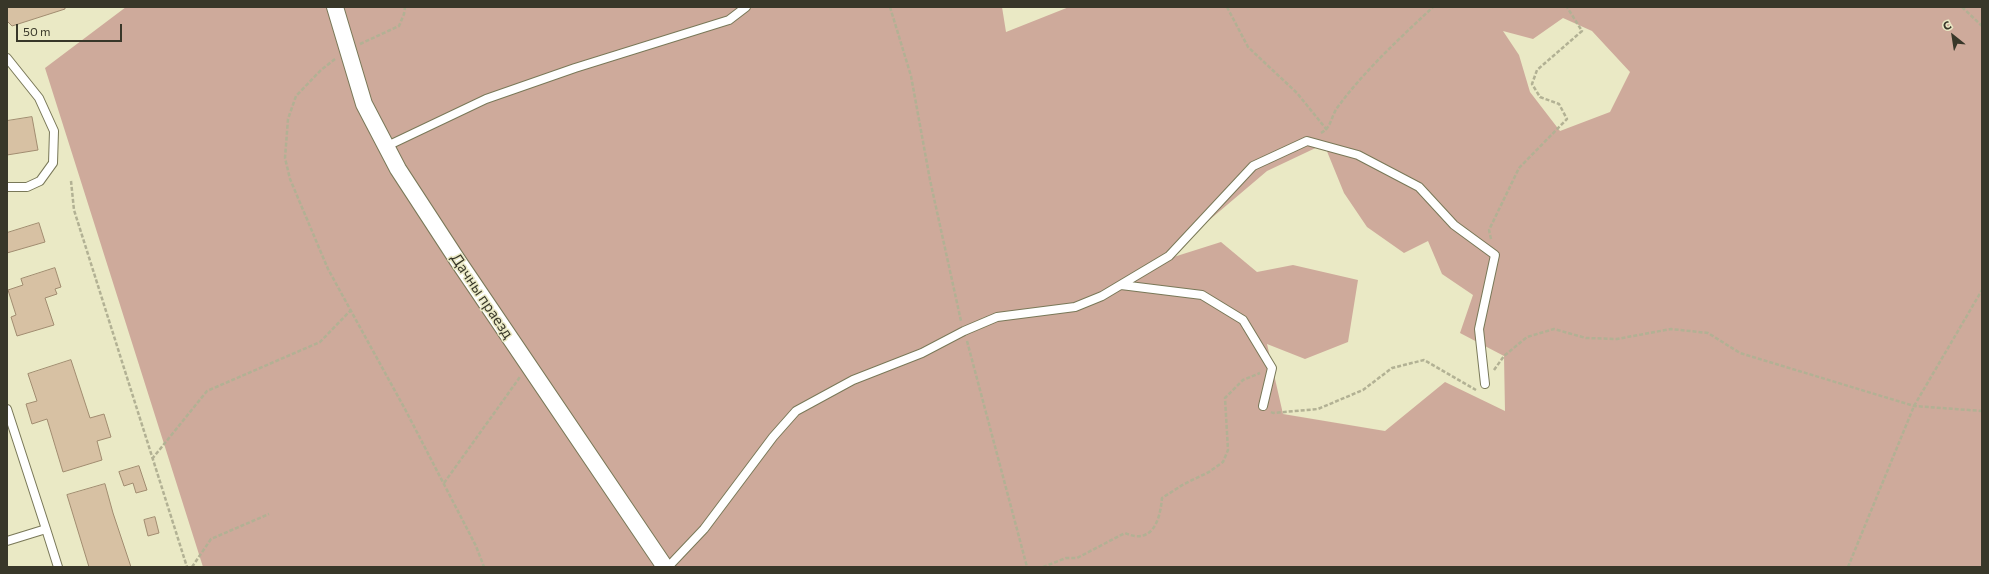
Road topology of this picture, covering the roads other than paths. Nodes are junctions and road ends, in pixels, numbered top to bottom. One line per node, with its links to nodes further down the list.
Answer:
1 (335, 7): 4 (street, Дачны праезд)
2 (746, 7): 4 (lane)
3 (7, 58): 5 (lane)
4 (385, 147): 13 (street, Дачны праезд)
5 (7, 187)
6 (1121, 285): 7 (lane); 8 (lane); 14 (lane)
7 (1485, 384)
8 (1263, 406)
9 (7, 409): 10 (lane)
10 (46, 529): 11 (lane); 12 (lane)
11 (7, 541)
12 (58, 567)
13 (665, 567)
14 (668, 567)

